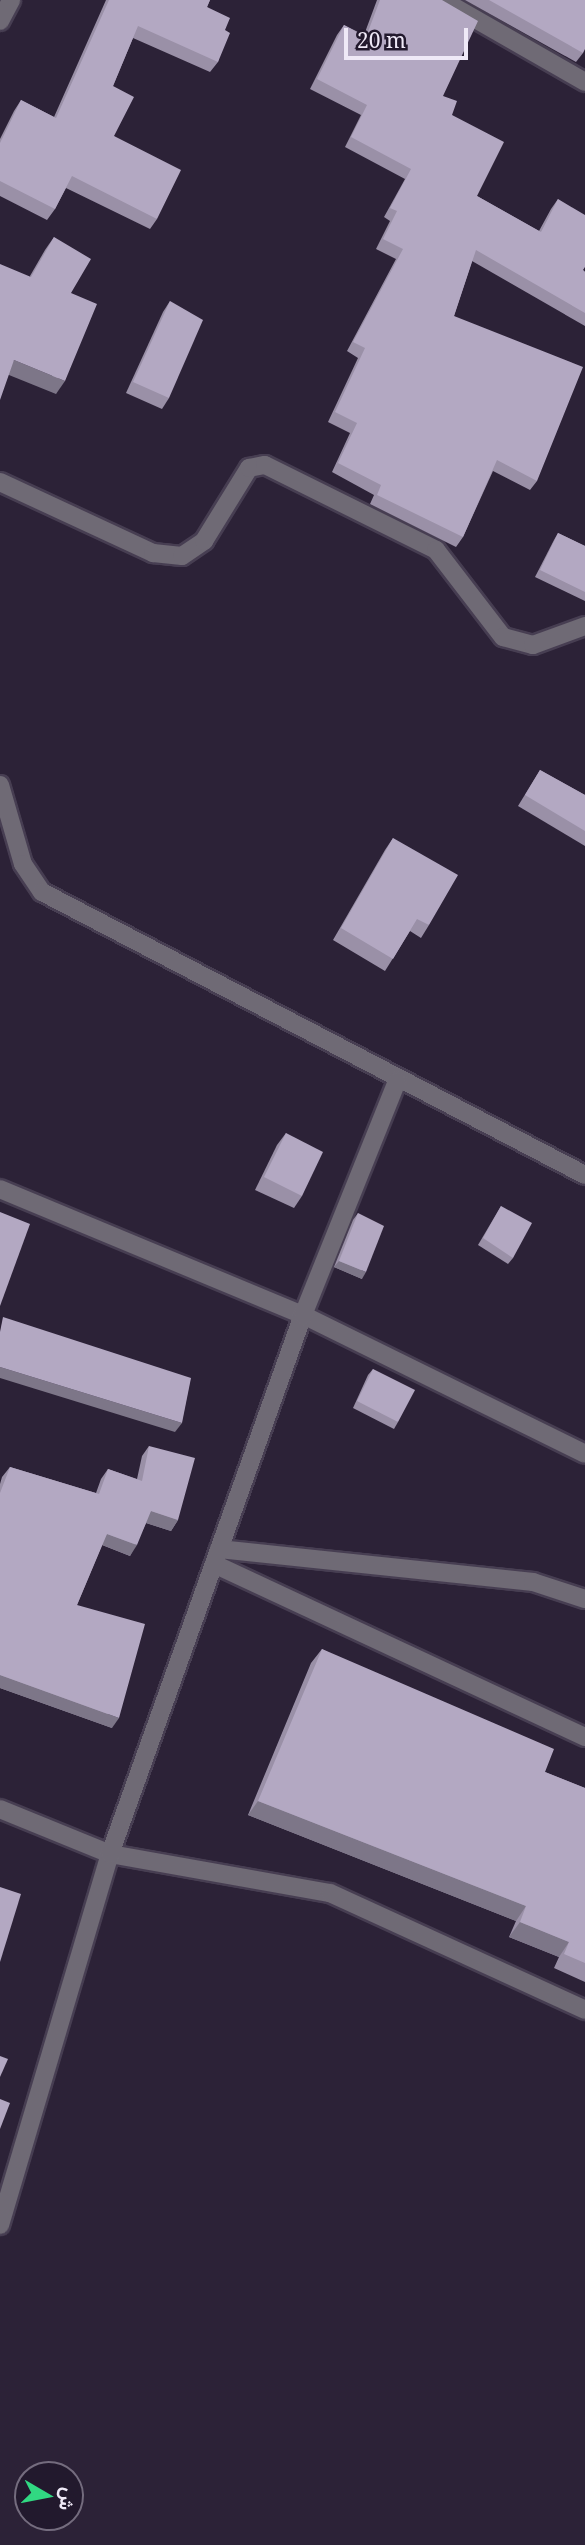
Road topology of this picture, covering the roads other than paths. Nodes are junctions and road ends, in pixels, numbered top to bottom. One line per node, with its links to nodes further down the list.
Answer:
1 (11, 0): 3 (street)
2 (442, 0): 4 (street)
3 (0, 20)
4 (585, 82)
5 (0, 482): 6 (street)
6 (585, 626)
7 (0, 785): 8 (street)
8 (397, 1081): 9 (street); 11 (street)
9 (585, 1175)
10 (0, 1189): 11 (street)
11 (303, 1315): 12 (street); 13 (street)
12 (585, 1454)
13 (216, 1556): 14 (street); 15 (street); 17 (street)
14 (585, 1599)
15 (585, 1737)
16 (0, 1809): 17 (street)
17 (110, 1854): 18 (street); 19 (street)
18 (585, 2010)
19 (0, 2225)

